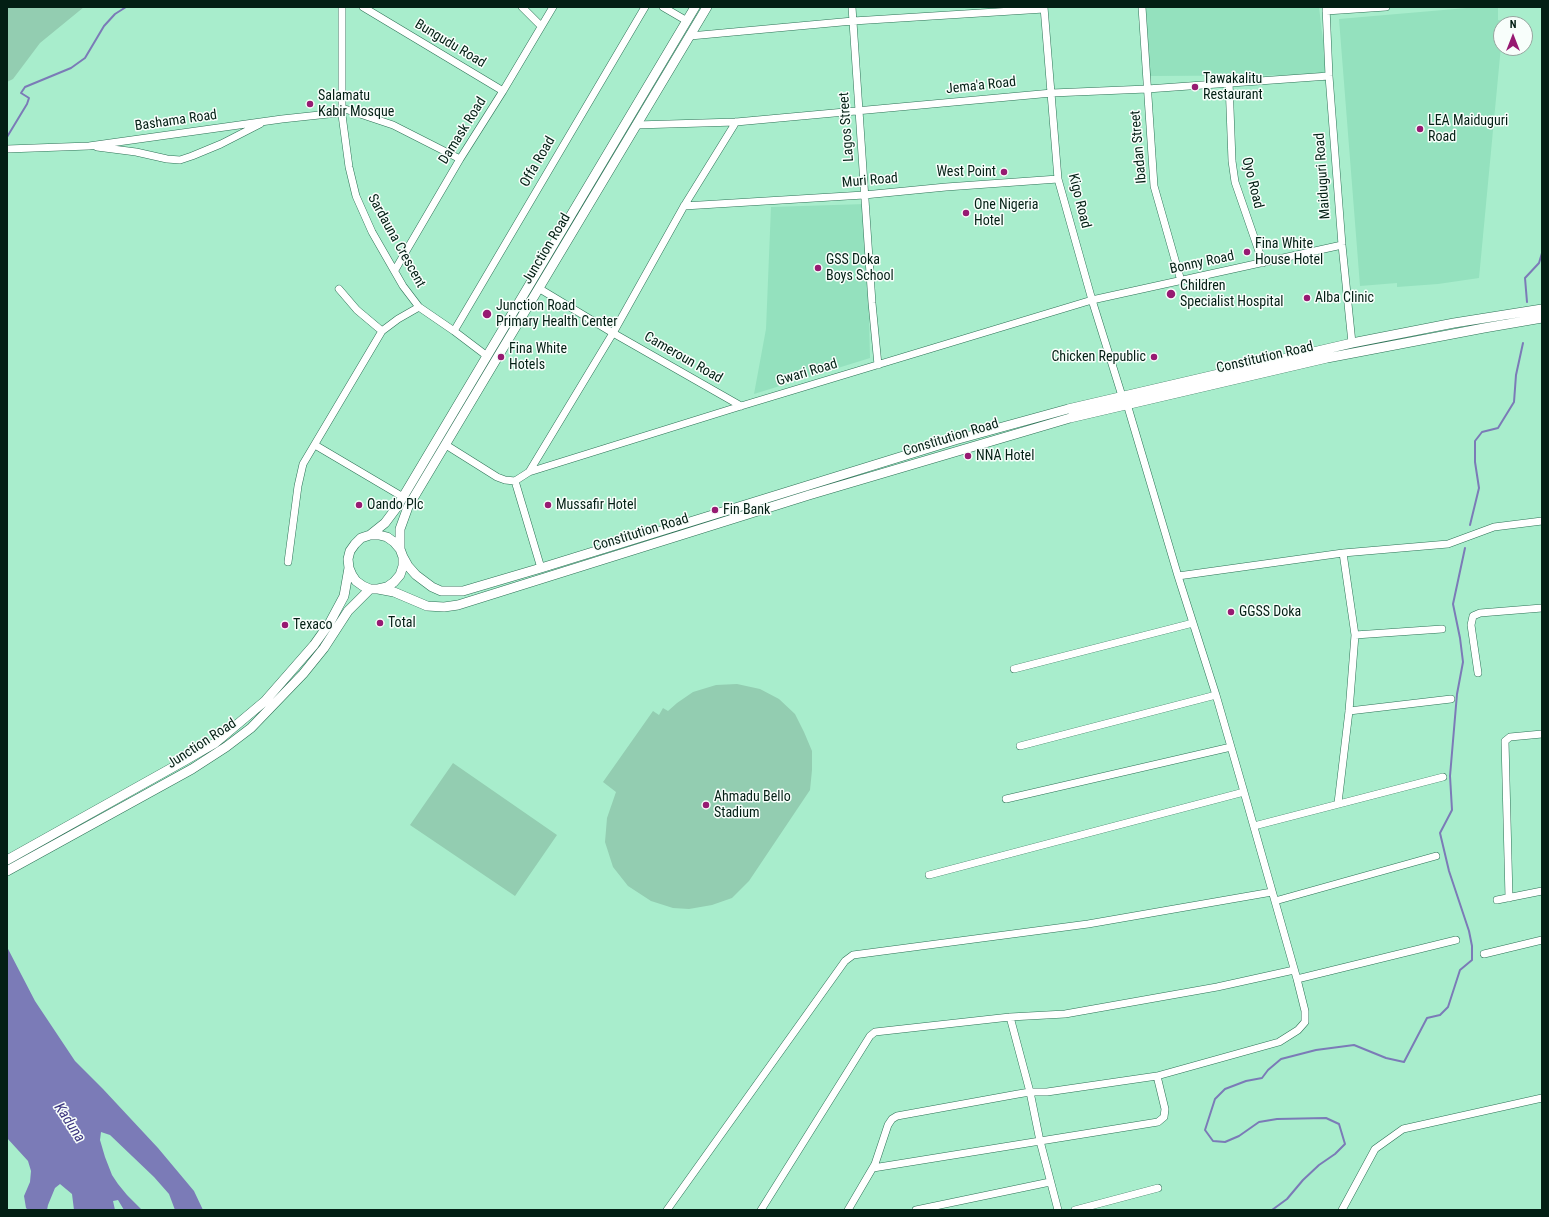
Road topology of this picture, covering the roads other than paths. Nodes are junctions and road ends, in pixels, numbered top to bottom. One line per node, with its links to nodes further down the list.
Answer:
1 (342, 7): 23 (street, Sardauna Crescent)
2 (363, 7): 21 (street, Bungudu Road)
3 (522, 7): 16 (street)
4 (553, 7): 16 (street, Damask Road)
5 (645, 7): 47 (street, Offa Road)
6 (663, 7): 14 (street)
7 (695, 7): 14 (main road, Junction Road)
8 (707, 7): 17 (main road, Junction Road)
9 (852, 7): 15 (street, Lagos Street)
10 (1142, 7): 20 (street, Ibadan Street)
11 (1386, 7): 13 (street)
12 (1044, 8): 15 (street); 22 (street, Kigo Road)
13 (1326, 9): 18 (street, Maiduguri Road)
14 (687, 21): 50 (main road, Junction Road)
15 (853, 21): 17 (street); 24 (street, Lagos Street)
16 (541, 26): 21 (street, Damask Road)
17 (690, 36): 27 (main road, Junction Road)
18 (1329, 76): 19 (street, Jema'a Road); 34 (street, Maiduguri Road)
19 (1229, 82): 20 (street, Jema'a Road); 35 (street, Oyo Road)
20 (1147, 88): 22 (street, Jema'a Road); 37 (street, Ibadan Street)
21 (503, 91): 30 (street, Damask Road)
22 (1052, 92): 24 (street, Jema'a Road); 31 (street, Kigo Road)
23 (342, 111): 25 (street, Bashama Road); 30 (street, Bashama Road); 36 (street, Sardauna Crescent)
24 (858, 111): 26 (street, Jema'a Road); 32 (street, Lagos Street)
25 (267, 121): 28 (street, Bashama Road); 28 (street, Bashama Road)
26 (736, 122): 27 (street, Jema'a Road); 33 (street, Gwari Road)
27 (636, 125): 39 (main road, Junction Road)
28 (88, 146): 29 (street, Bashama Road)
29 (7, 148)
30 (460, 159): 36 (street, Damask Road)
31 (1058, 179): 32 (street, Muri Road); 40 (street, Kigo Road)
32 (864, 195): 33 (street, Muri Road); 51 (street, Lagos Street)
33 (684, 206): 48 (street, Gwari Road)
34 (1342, 246): 35 (street, Bonny Road); 49 (street, Maiduguri Road)
35 (1263, 263): 37 (street, Bonny Road)
36 (395, 270): 41 (street, Sardauna Crescent)
37 (1181, 280): 40 (street, Bonny Road)
38 (338, 289): 46 (street)
39 (540, 289): 48 (street, Cameroun Road); 55 (main road, Junction Road)
40 (1092, 300): 51 (street, Gwari Road); 52 (street, Kigo Road)
41 (418, 307): 46 (street); 47 (street, Sardauna Crescent)
42 (1542, 309): 43 (main road, Constitution Road)
43 (1530, 315): 44 (main road, Constitution Road); 45 (main road, Constitution Road)
44 (1514, 318): 49 (main road, Constitution Road); 52 (main road, Constitution Road)
45 (1542, 318)
46 (382, 331): 54 (street)
47 (454, 331): 50 (street, Sardauna Crescent)
48 (613, 333): 53 (street, Cameroun Road); 56 (street, Gwari Road)
49 (1352, 343): 52 (main road, Constitution Road)
50 (487, 356): 58 (main road, Junction Road)
51 (878, 365): 53 (street, Gwari Road)
52 (1125, 400): 59 (main road, Constitution Road); 61 (main road, Constitution Road); 68 (street, Kigo Road)
53 (741, 406): 56 (street, Gwari Road)
54 (315, 445): 58 (street); 65 (street)
55 (446, 445): 57 (street); 63 (main road, Junction Road)
56 (529, 472): 57 (street, Gwari Road)
57 (515, 481): 67 (street)
58 (403, 497): 62 (main road, Junction Road)
59 (711, 515): 61 (main road); 67 (main road, Constitution Road)
60 (1542, 521): 64 (street)
61 (714, 525): 69 (main road, Constitution Road)
62 (370, 535): 63 (main road); 66 (main road)
63 (401, 553): 67 (main road, Constitution Road); 69 (main road)
64 (1343, 554): 68 (street); 73 (street)
65 (288, 562)
66 (349, 568): 69 (main road); 88 (main road, Junction Road)
67 (541, 568)
68 (1178, 576): 71 (street, Kigo Road)
69 (374, 589): 89 (main road, Junction Road)
70 (1542, 608): 75 (street)
71 (1193, 623): 74 (street); 76 (street, Kigo Road)
72 (1442, 629): 73 (street)
73 (1355, 635): 78 (street)
74 (1014, 669)
75 (1478, 673)
76 (1216, 695): 80 (street); 81 (street, Kigo Road)
77 (1451, 699): 78 (street)
78 (1349, 711): 85 (street)
79 (1542, 734): 93 (street)
80 (1020, 746)
81 (1231, 747): 83 (street, Kigo Road); 84 (street)
82 (1442, 777): 85 (street)
83 (1244, 792): 86 (street, Kigo Road); 90 (street)
84 (1006, 799)
85 (1338, 803): 86 (street)
86 (1254, 826): 92 (street, Kigo Road)
87 (1436, 856): 95 (street)
88 (9, 859)
89 (7, 871)
90 (929, 875)
91 (1542, 891): 93 (street)
92 (1272, 892): 95 (street, Kigo Road); 110 (street)
93 (1509, 898): 94 (street)
94 (1497, 900)
95 (1275, 901): 99 (street, Kigo Road)
96 (1456, 940): 100 (street)
97 (1542, 940): 98 (street)
98 (1484, 954)
99 (1294, 970): 100 (street, Kigo Road); 101 (street)
100 (1297, 979): 102 (street, Kigo Road)
101 (1010, 1017): 103 (street); 111 (street)
102 (1157, 1076): 103 (street, Kigo Road); 105 (street)
103 (1030, 1092): 105 (street); 106 (street, Kigo Road)
104 (1542, 1098): 109 (street)
105 (1040, 1141): 106 (street); 107 (street)
106 (873, 1168): 112 (street, Kigo Road)
107 (1050, 1182): 113 (street); 114 (street)
108 (1158, 1188): 115 (street)
109 (1344, 1209)
110 (667, 1210)
111 (761, 1210)
112 (848, 1210)
113 (916, 1210)
114 (1058, 1210)
115 (1075, 1210)

